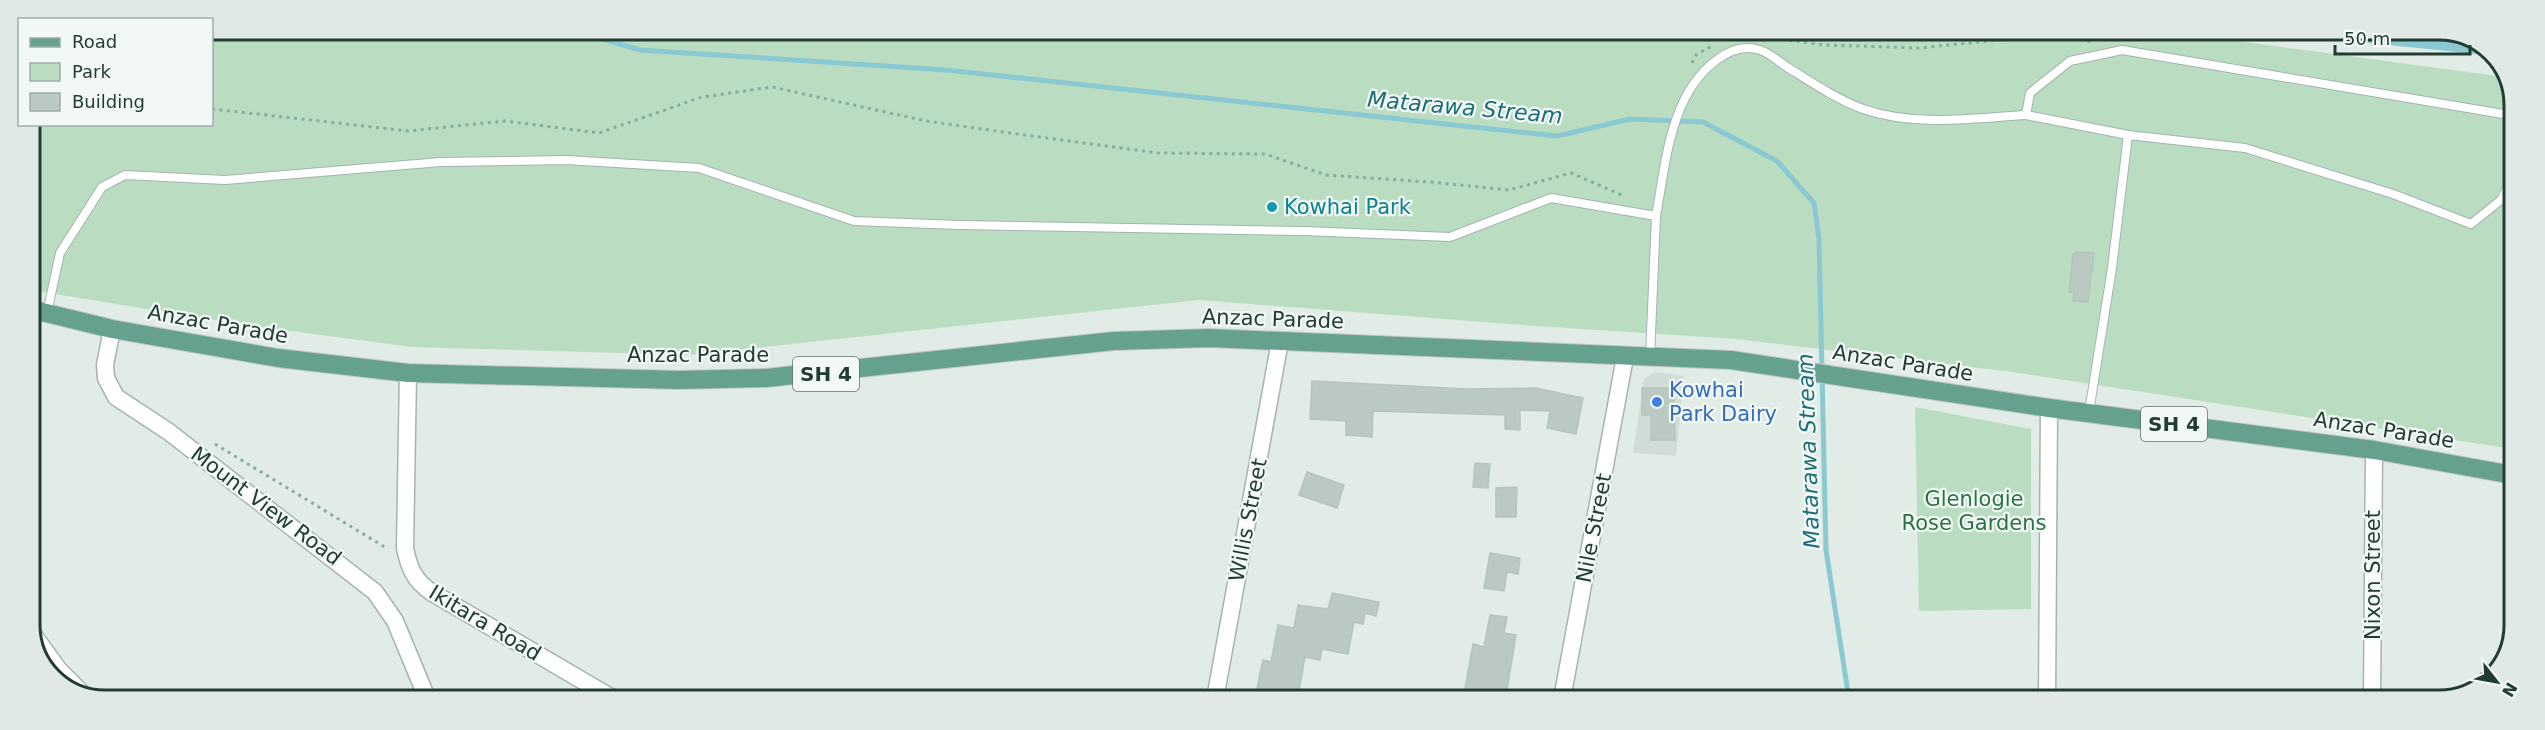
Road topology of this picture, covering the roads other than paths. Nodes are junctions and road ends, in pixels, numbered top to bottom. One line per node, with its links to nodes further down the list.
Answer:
1 (2504, 114): 2 (lane)
2 (2026, 115): 3 (lane); 5 (lane)
3 (2128, 135): 4 (lane); 14 (lane)
4 (2504, 194)
5 (1656, 216): 6 (lane); 11 (lane)
6 (41, 305)
7 (41, 311): 8 (main road, Anzac Parade / SH 4)
8 (112, 329): 12 (main road, Anzac Parade / SH 4); 17 (street, Mount View Road)
9 (1280, 341): 10 (main road, Anzac Parade / SH 4); 12 (main road, Anzac Parade / SH 4); 19 (street, Willis Street)
10 (1625, 357): 11 (main road, Anzac Parade / SH 4); 20 (street, Nile Street)
11 (1650, 357): 13 (main road, Anzac Parade / SH 4)
12 (408, 373): 18 (street, Ikitara Road)
13 (2049, 408): 14 (main road, Anzac Parade / SH 4); 21 (street)
14 (2089, 412): 15 (main road, Anzac Parade / SH 4)
15 (2374, 450): 16 (main road, Anzac Parade / SH 4); 22 (street, Nixon Street)
16 (2504, 473)
17 (424, 690)
18 (598, 690)
19 (1217, 690)
20 (1564, 690)
21 (2047, 690)
22 (2372, 690)

